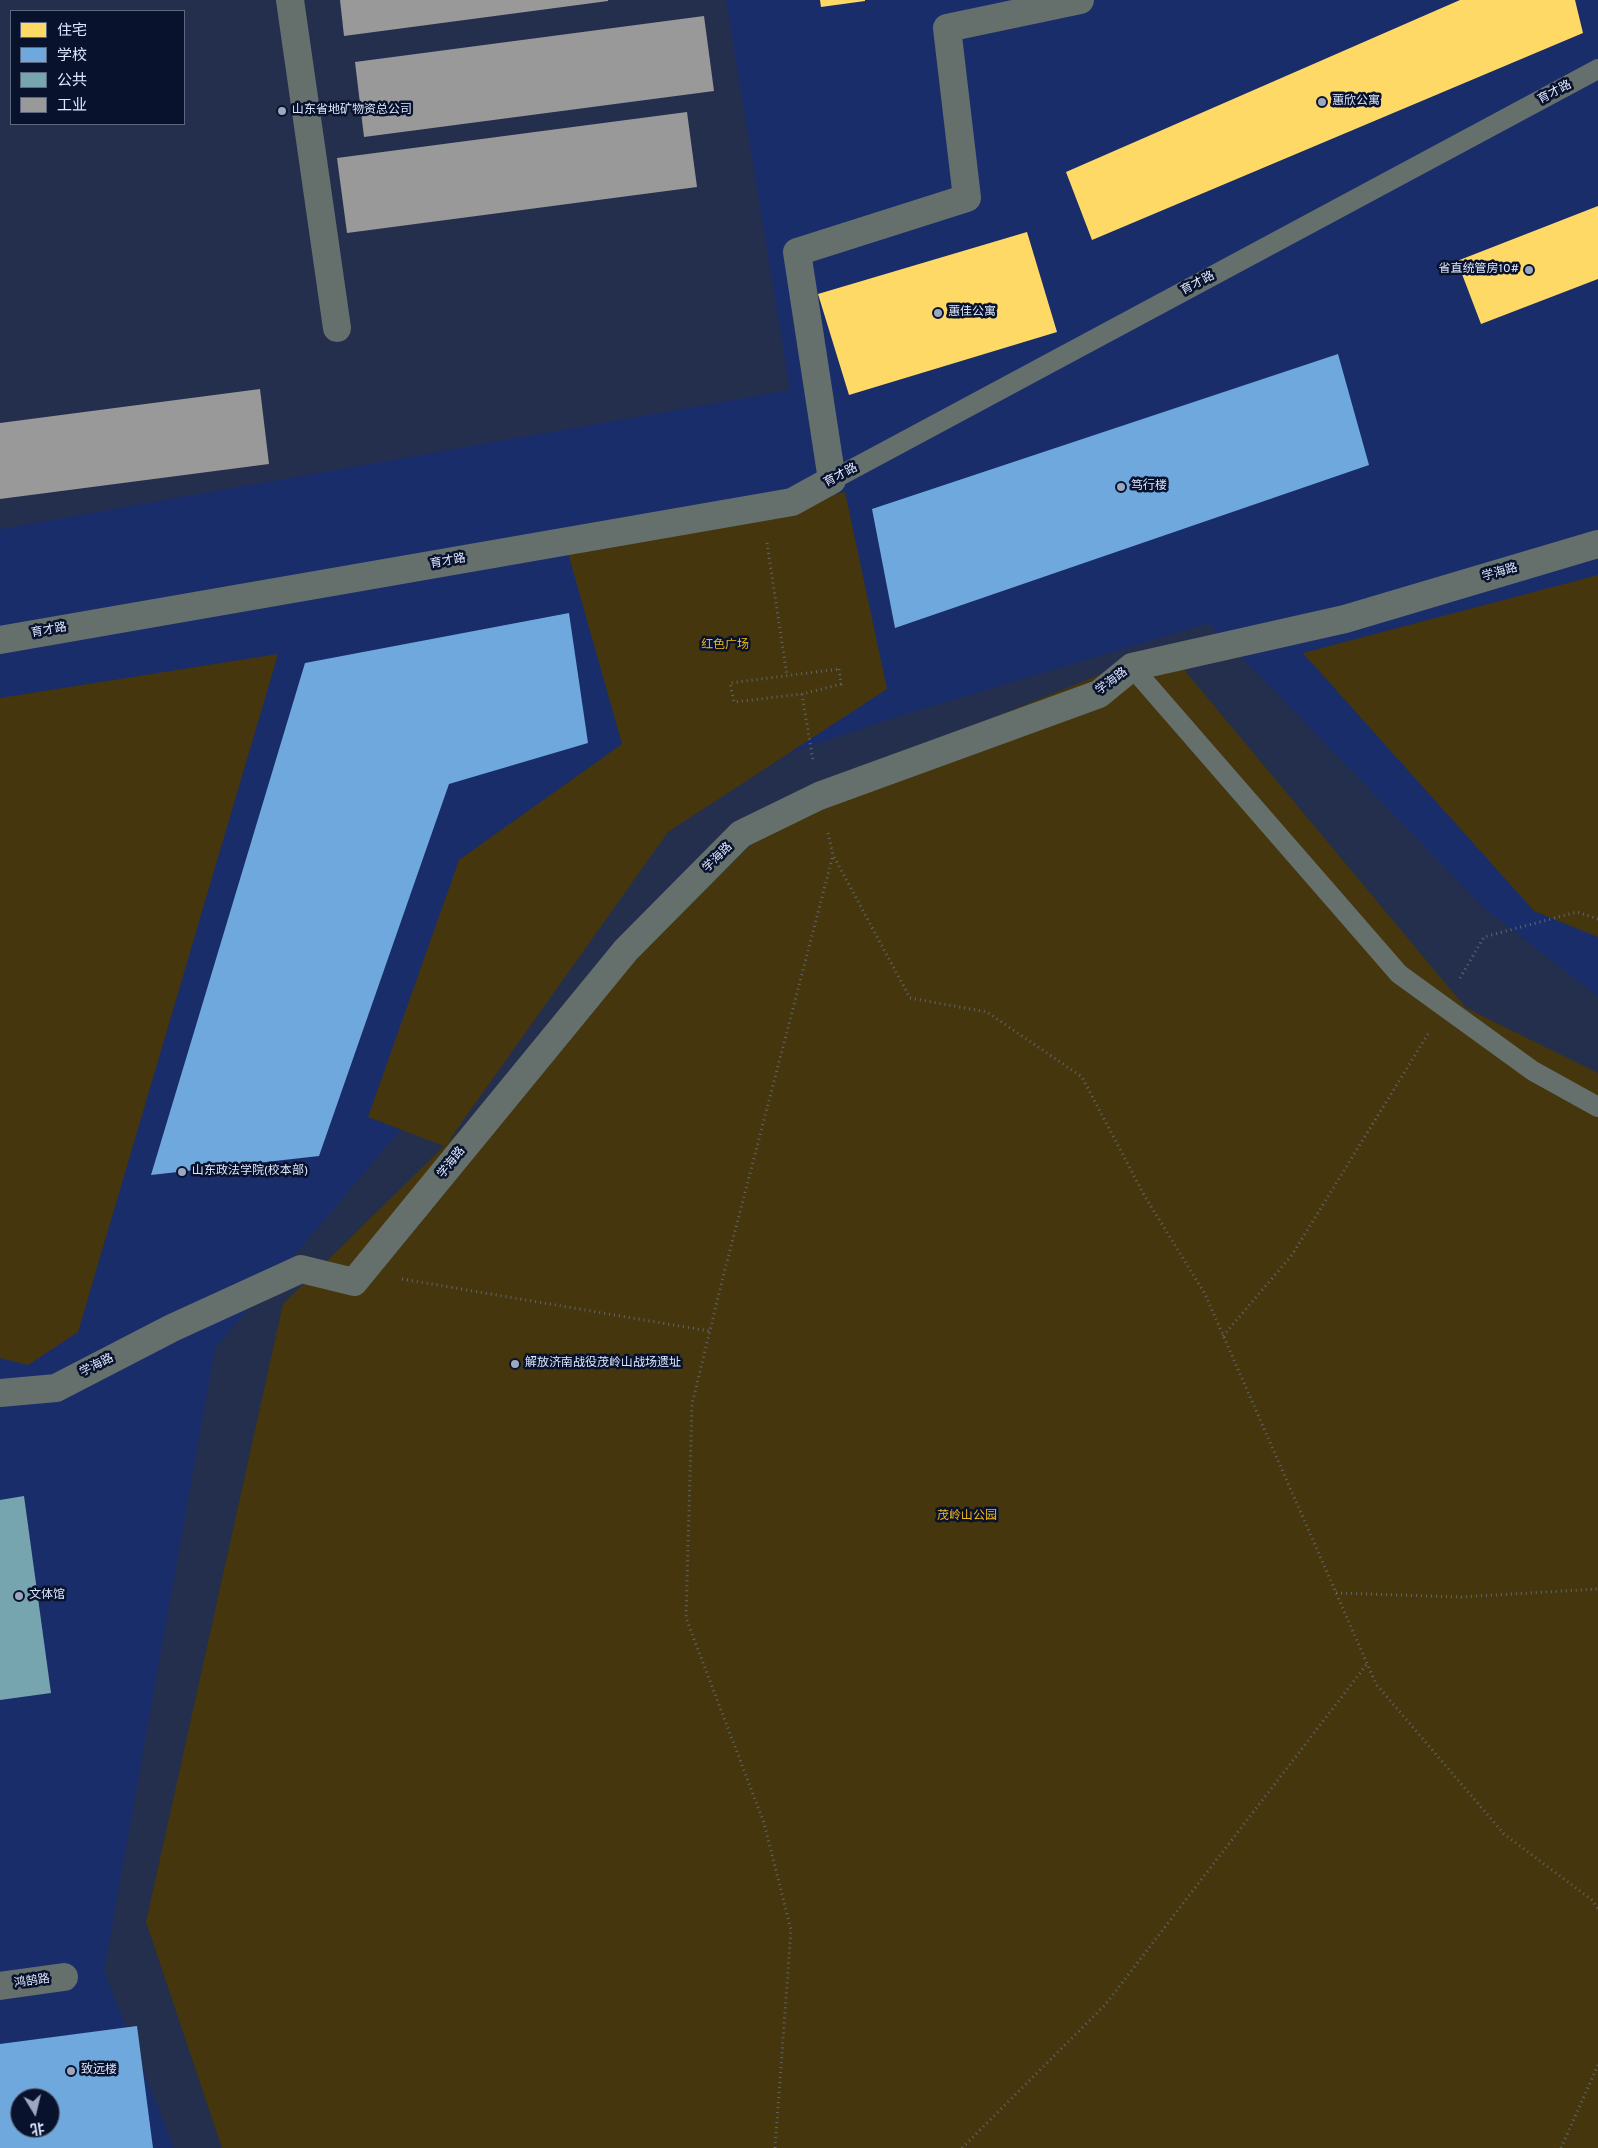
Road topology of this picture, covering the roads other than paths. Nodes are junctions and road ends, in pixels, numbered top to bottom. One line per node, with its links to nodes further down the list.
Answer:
1 (290, 0): 4 (street)
2 (1080, 0): 5 (street)
3 (1598, 70): 5 (lane, 育才路)
4 (337, 328)
5 (832, 480): 7 (street, 育才路)
6 (1598, 544): 8 (street, 学海路)
7 (0, 640)
8 (1132, 667): 9 (lane); 10 (street, 学海路)
9 (1598, 1107)
10 (0, 1393)
11 (64, 1977): 12 (street, 鸿鹄路)
12 (0, 1986)

